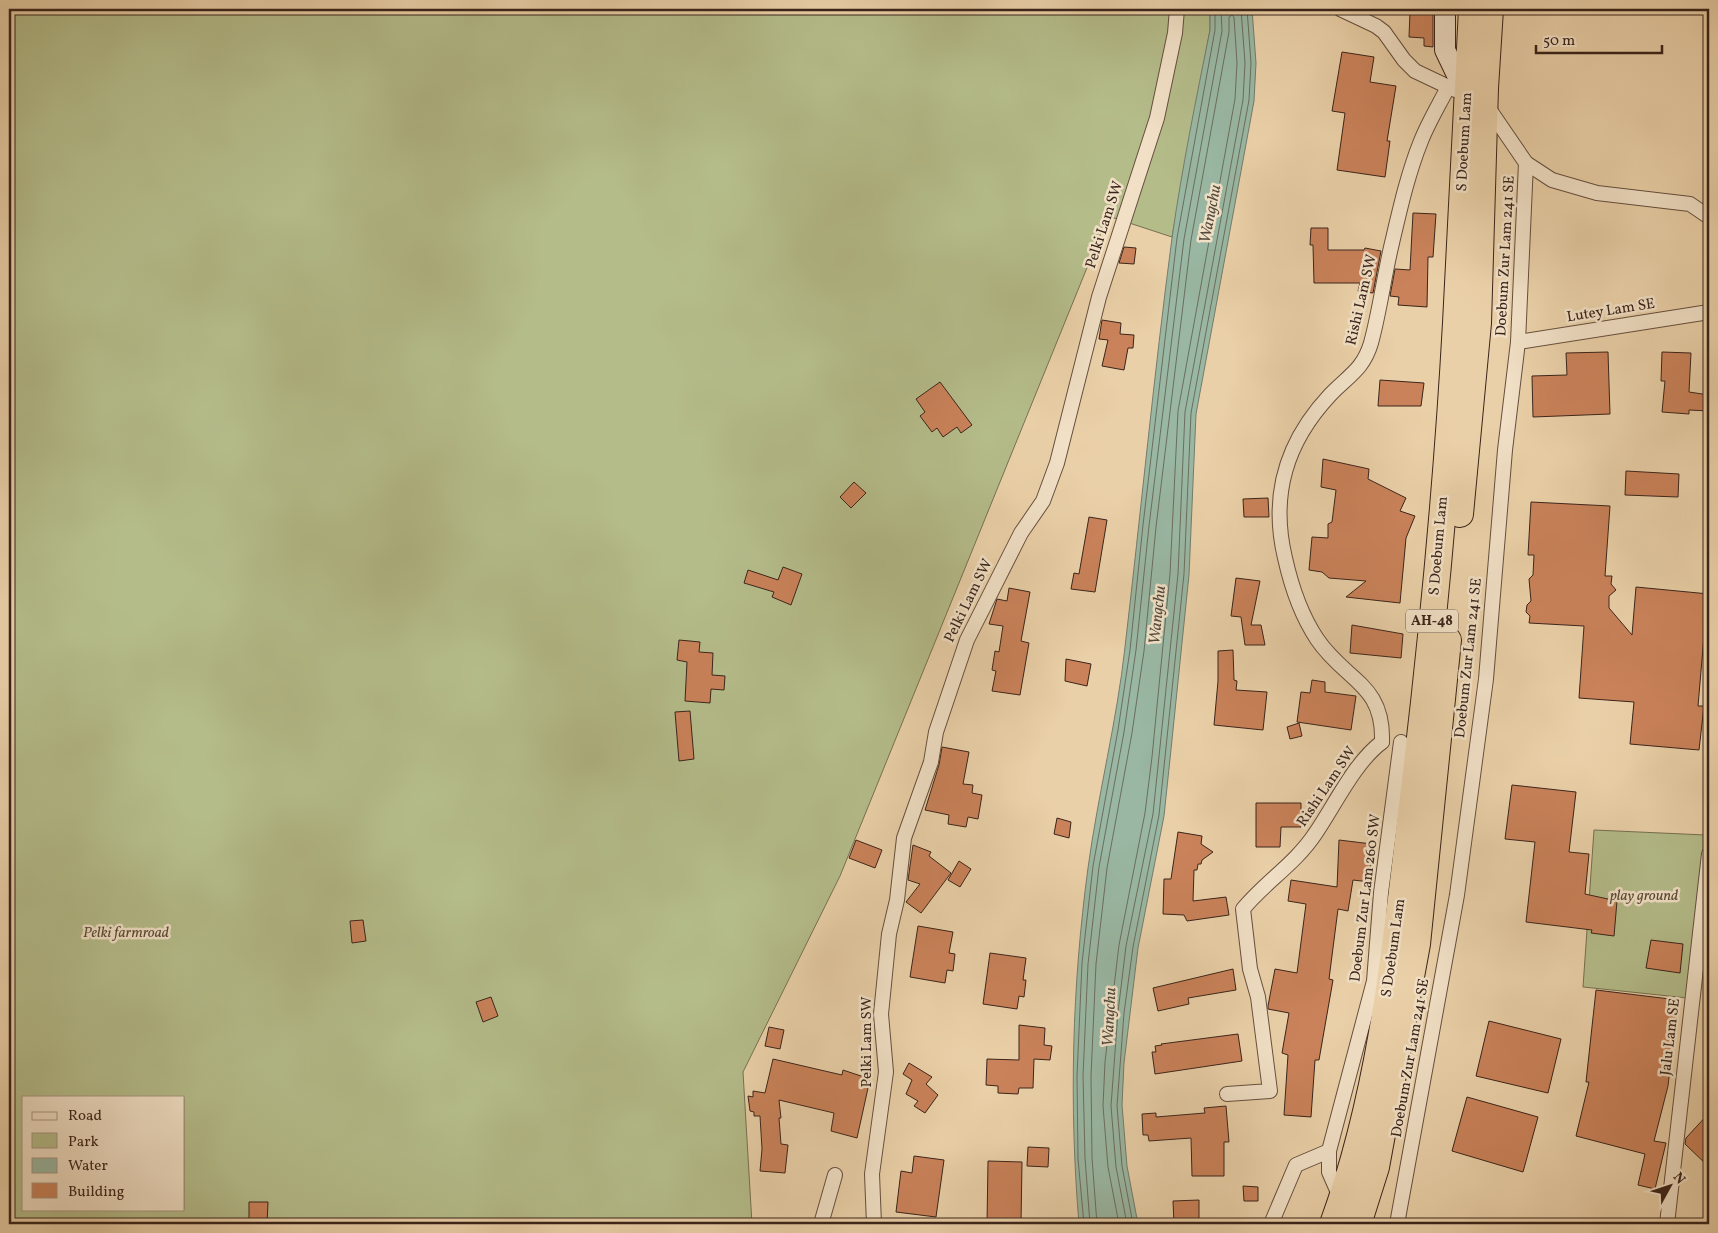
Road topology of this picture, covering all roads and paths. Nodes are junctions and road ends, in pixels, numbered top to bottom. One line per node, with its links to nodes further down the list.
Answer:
1 (1177, 9): 19 (street, Pelki Lam SW)
2 (1340, 9): 6 (street)
3 (1445, 9): 6 (street)
4 (1472, 9): 6 (highway, S Doebum Lam / AH-48)
5 (1490, 9): 6 (highway, S Doebum Lam / AH-48)
6 (1467, 96): 7 (street, Doebum Zur Lam 241 SE); 11 (highway, S Doebum Lam / AH-48); 12 (street, Rishi Lam SW); 21 (highway, S Doebum Lam / AH-48)
7 (1526, 163): 8 (street); 10 (street, Doebum Zur Lam 241 SE)
8 (1709, 217)
9 (1709, 312): 10 (street, Lutey Lam SE)
10 (1518, 342): 22 (street, Doebum Zur Lam 241 SE)
11 (1411, 738): 12 (street); 15 (street, Doebum Zur Lam 260 SW); 17 (highway, S Doebum Lam / AH-48)
12 (1382, 742): 14 (street, Rishi Lam SW)
13 (1709, 854): 23 (street, Jalu Lam SE)
14 (1227, 1094)
15 (1329, 1151): 17 (street, Doebum Zur Lam 260 SW); 20 (street)
16 (835, 1175): 18 (street)
17 (1337, 1212)
18 (821, 1224)
19 (874, 1224)
20 (1271, 1224)
21 (1358, 1224)
22 (1397, 1224)
23 (1667, 1224)

